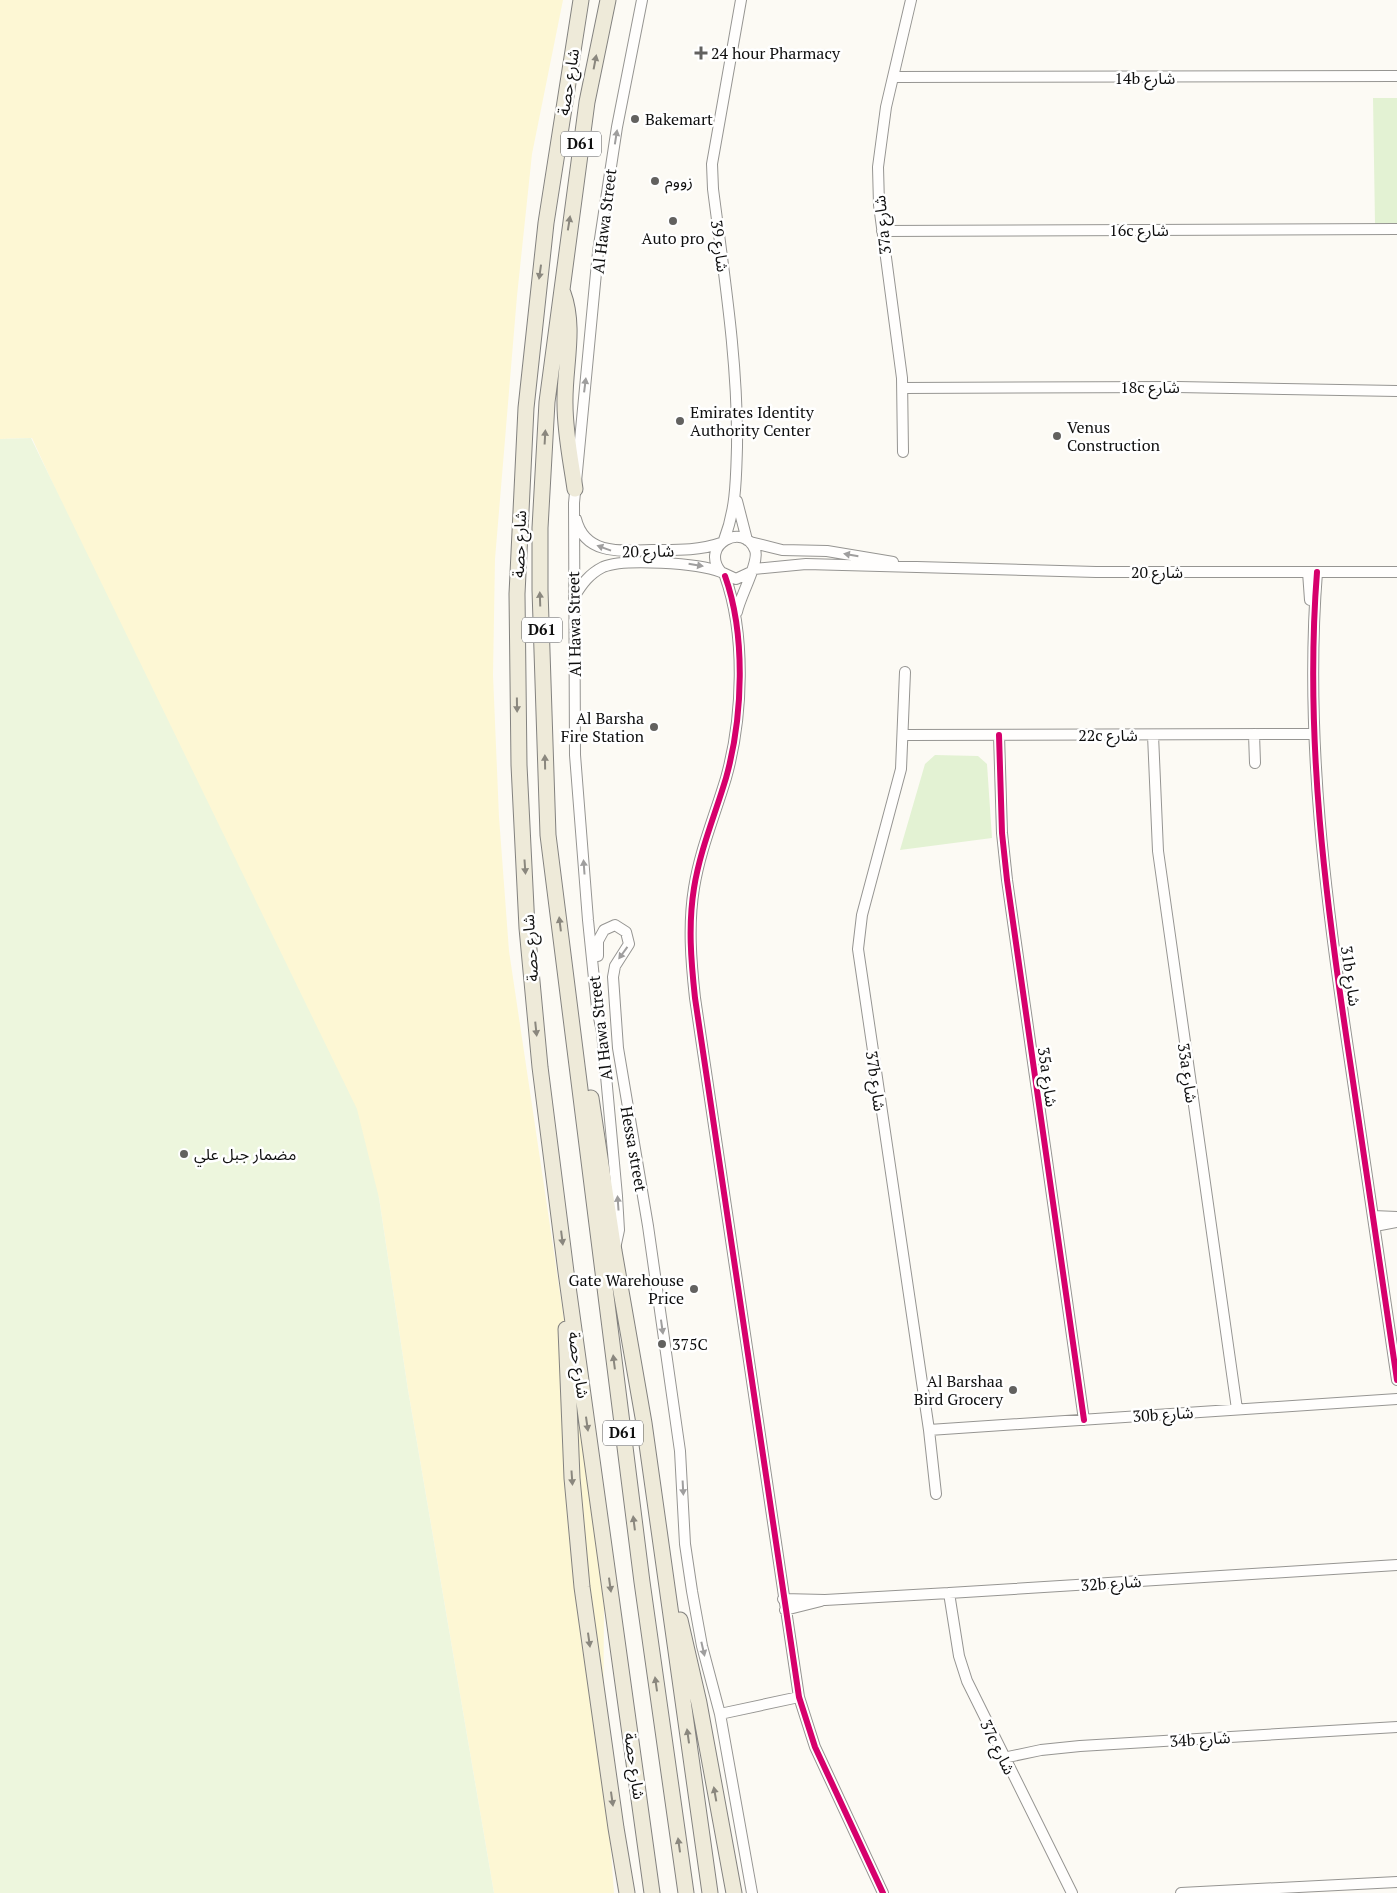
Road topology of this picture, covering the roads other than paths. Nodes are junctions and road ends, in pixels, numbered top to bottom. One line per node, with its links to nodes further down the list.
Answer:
1 (581, 0): 38 (main road, شارع حصة / D61, one-way to 38)
2 (608, 0): 10 (main road, شارع حصة / D61, one-way to 2)
3 (642, 0): 15 (street, Al Hawa Street, one-way to 3)
4 (741, 0): 14 (street, شارع 39)
5 (911, 0): 7 (street, 37a شارع)
6 (1397, 76): 7 (street, 14b شارع)
7 (893, 77): 9 (street, 37a شارع)
8 (1397, 229): 9 (street, 16c شارع)
9 (882, 232): 11 (street, 37a شارع)
10 (562, 289): 15 (main road); 32 (main road, شارع حصة / D61, one-way to 10)
11 (903, 388): 12 (street, 18c شارع); 13 (street, 37a شارع)
12 (1397, 391)
13 (903, 452)
14 (736, 495): 16 (street, شارع 39); 17 (street, شارع 39)
15 (574, 496): 17 (street, شارع 20, one-way to 15); 23 (street, Al Hawa Street)
16 (748, 541): 17 (street); 18 (street, شارع 20, one-way to 16); 19 (street)
17 (722, 542): 22 (street)
18 (916, 565): 19 (street, شارع 20); 20 (street, شارع 20)
19 (752, 571): 22 (street); 24 (street)
20 (1313, 572): 21 (street, شارع 20); 28 (street, 31b شارع)
21 (1397, 572)
22 (723, 574): 23 (street, شارع 20, one-way to 22); 24 (street)
23 (574, 597): 33 (street, Al Hawa Street, one-way to 23)
24 (736, 615): 48 (street)
25 (906, 672): 26 (street, 37b شارع)
26 (904, 734): 29 (street, 22c شارع); 43 (street, 37b شارع)
27 (1254, 734): 28 (street, 22c شارع); 30 (street, 22c شارع); 31 (street)
28 (1313, 734): 35 (street, 31b شارع)
29 (999, 735): 30 (street, 22c شارع); 42 (street, 35a شارع)
30 (1153, 735): 41 (street, 33a شارع)
31 (1255, 762)
32 (566, 972): 37 (main road, شارع حصة / D61); 60 (main road, شارع حصة / D61, one-way to 32)
33 (602, 1032): 37 (street, Al Hawa Street, one-way to 33); 52 (street, Hessa street, one-way to 52)
34 (1397, 1217): 35 (street)
35 (1374, 1221): 36 (street); 39 (street, 31b شارع)
36 (1397, 1222)
37 (614, 1251): 46 (main road, شارع حصة / D61)
38 (566, 1272): 55 (main road, one-way to 55); 59 (main road, شارع حصة / D61, one-way to 59)
39 (1397, 1380)
40 (1397, 1399): 41 (street, 30b شارع)
41 (1237, 1409): 42 (street, 30b شارع)
42 (1084, 1420): 43 (street, 30b شارع)
43 (929, 1430): 44 (street, 37b شارع)
44 (936, 1494)
45 (1397, 1565): 47 (street, 32b شارع)
46 (665, 1572): 61 (main road, D61, one-way to 46); 62 (main road, one-way to 46)
47 (949, 1593): 49 (street, 32b شارع); 54 (street, 37c شارع)
48 (784, 1599): 49 (street, 32b شارع); 50 (street)
49 (825, 1600): 50 (street, 32b شارع)
50 (785, 1610): 51 (street)
51 (799, 1697): 52 (street); 64 (street)
52 (720, 1714): 63 (street)
53 (1397, 1727): 54 (street, 34b شارع)
54 (1003, 1758): 65 (street, 37c شارع)
55 (616, 1828): 57 (main road); 58 (main road)
56 (1397, 1882): 66 (street)
57 (619, 1893)
58 (628, 1893)
59 (652, 1893)
60 (686, 1893)
61 (710, 1893)
62 (734, 1893)
63 (752, 1893)
64 (883, 1893)
65 (1072, 1893)
66 (1181, 1893)

